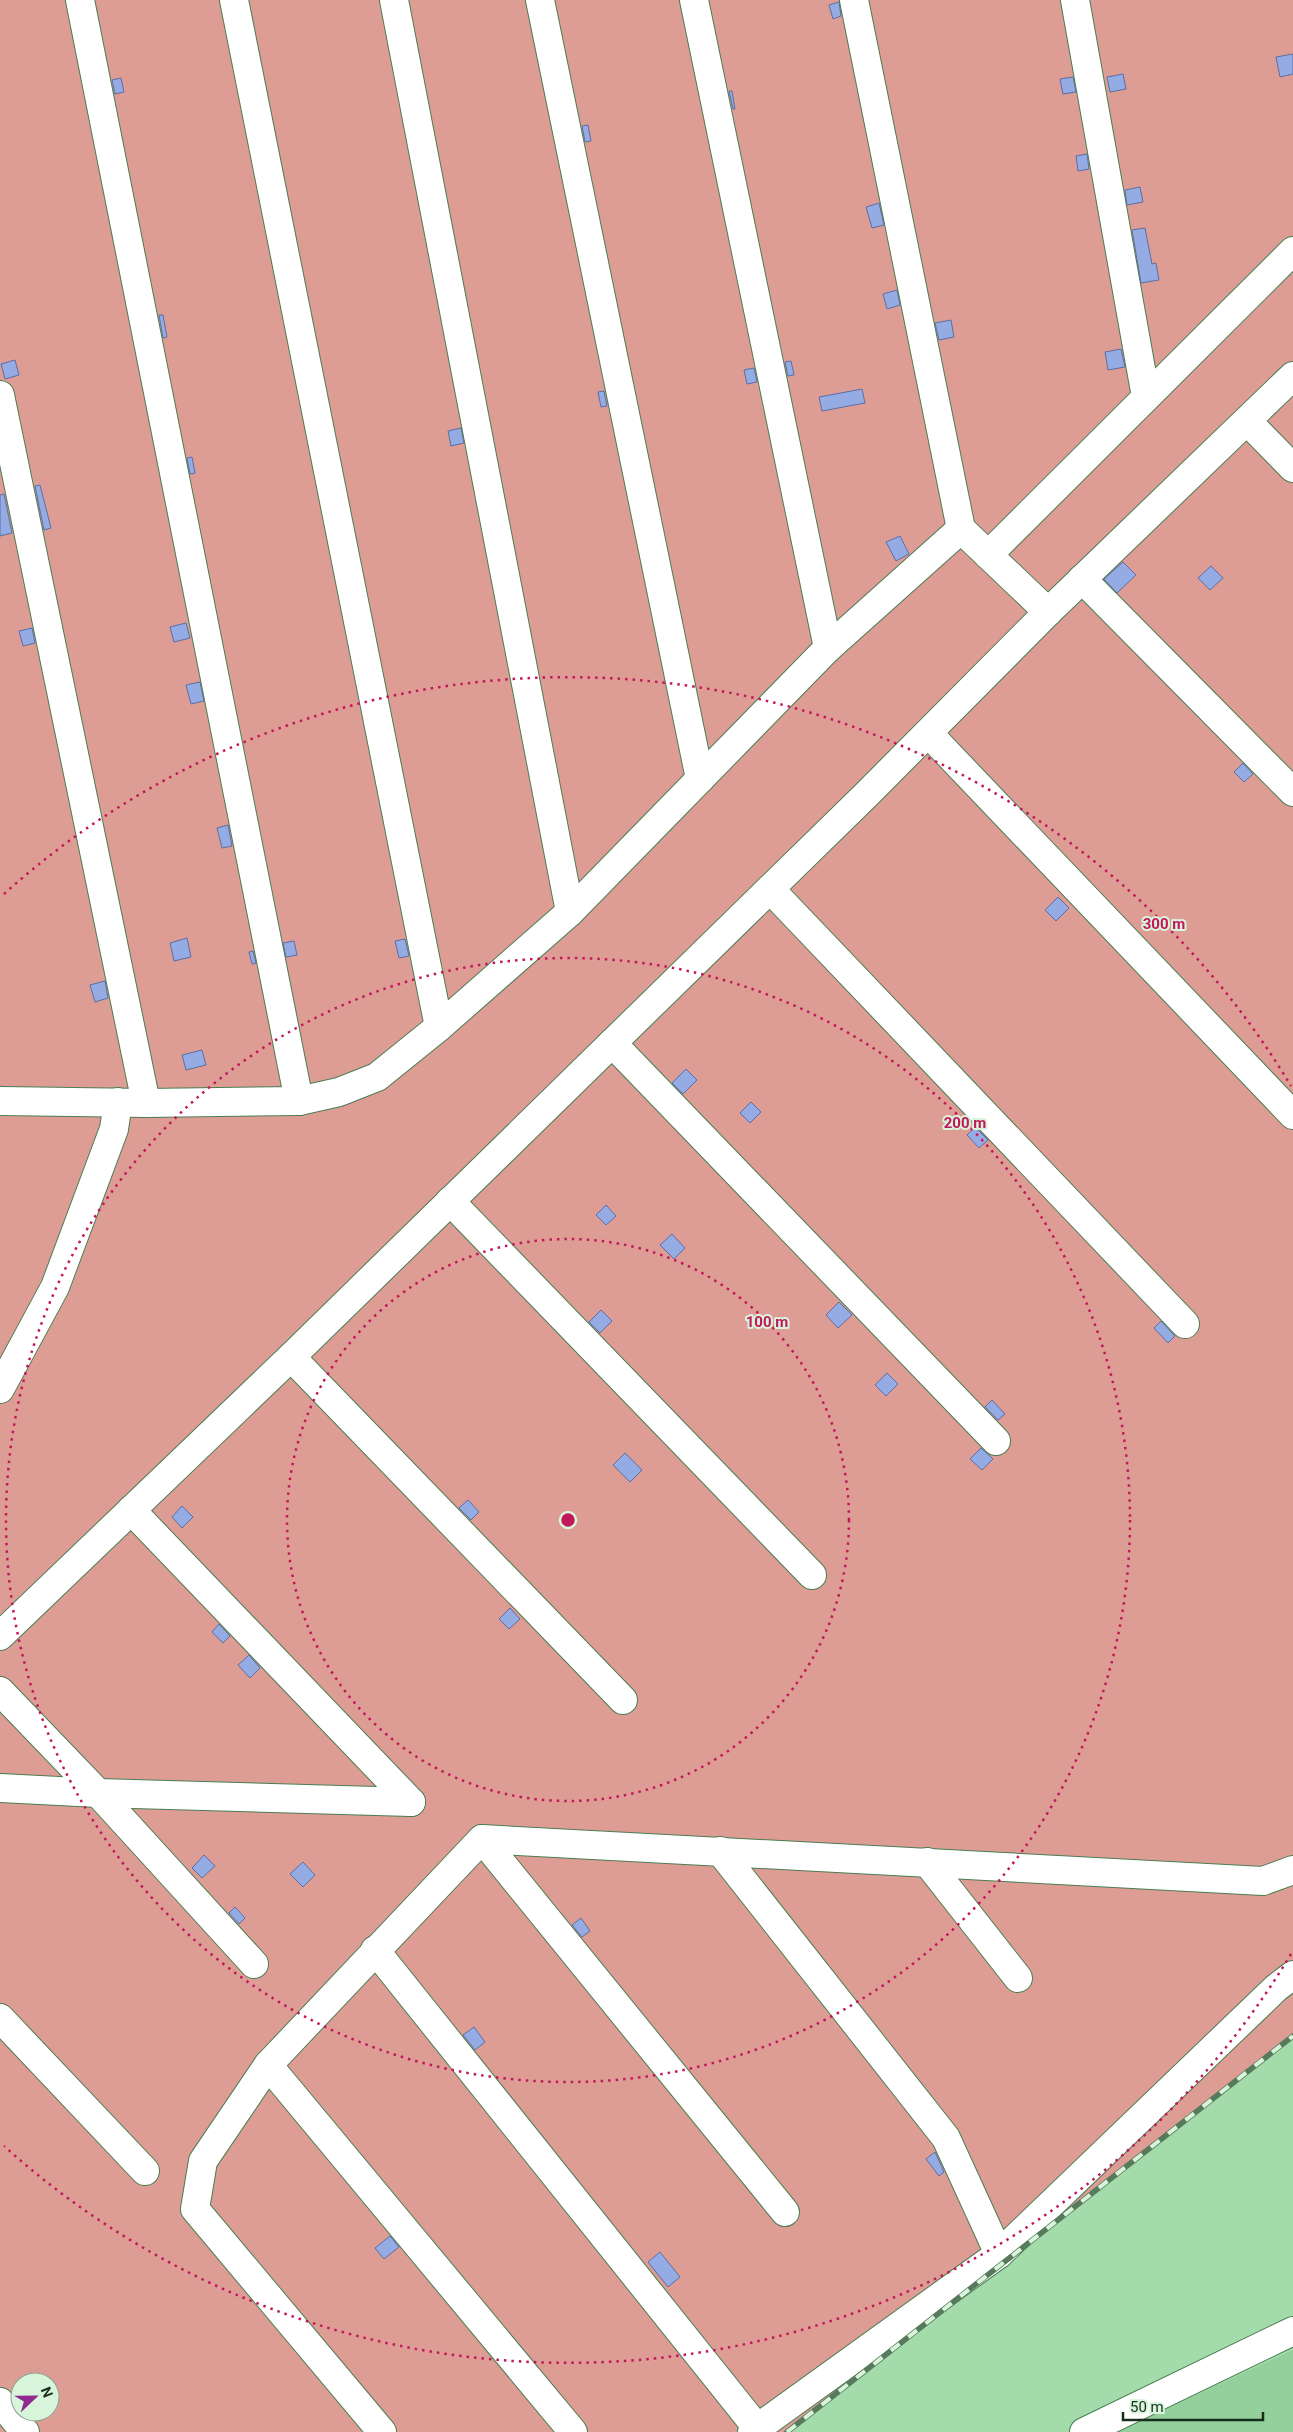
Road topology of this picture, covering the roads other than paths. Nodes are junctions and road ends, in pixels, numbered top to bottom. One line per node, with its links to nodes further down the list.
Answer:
1 (80, 0): 27 (lane)
2 (234, 0): 24 (lane)
3 (394, 0): 23 (lane)
4 (540, 0): 20 (lane)
5 (694, 0): 18 (lane)
6 (854, 0): 14 (lane)
7 (1076, 0): 11 (lane)
8 (1293, 251): 11 (lane)
9 (1293, 376): 12 (lane)
10 (0, 395): 29 (lane)
11 (1146, 397): 15 (lane)
12 (1247, 421): 13 (lane); 16 (lane)
13 (1293, 468)
14 (961, 529): 15 (lane); 18 (lane)
15 (988, 555): 17 (lane)
16 (1082, 579): 17 (lane); 21 (lane)
17 (1048, 612): 19 (lane)
18 (828, 648): 20 (lane)
19 (928, 733): 22 (lane); 30 (lane)
20 (700, 780): 23 (lane)
21 (1293, 792)
22 (770, 889): 25 (lane); 32 (lane)
23 (570, 912): 24 (lane)
24 (439, 1027): 27 (lane)
25 (612, 1043): 31 (lane); 35 (lane)
26 (0, 1101): 28 (lane)
27 (299, 1101): 29 (lane)
28 (118, 1102): 29 (lane); 34 (lane)
29 (146, 1103)
30 (1293, 1116)
31 (450, 1201): 33 (lane); 37 (lane)
32 (1185, 1324)
33 (291, 1357): 36 (lane); 40 (lane)
34 (0, 1389)
35 (996, 1441)
36 (131, 1510): 38 (lane); 42 (lane)
37 (812, 1575)
38 (0, 1636)
39 (0, 1691): 42 (lane)
40 (623, 1700)
41 (0, 1788): 42 (lane)
42 (98, 1793): 48 (lane)
43 (482, 1839): 44 (lane); 47 (lane); 54 (lane)
44 (720, 1851): 45 (lane); 55 (lane)
45 (926, 1862): 46 (lane); 50 (lane)
46 (1293, 1870)
47 (375, 1950): 52 (lane); 58 (lane)
48 (254, 1964)
49 (1293, 1975): 55 (lane)
50 (1018, 1978)
51 (0, 2018): 53 (lane)
52 (268, 2065): 60 (lane); 61 (lane)
53 (145, 2171)
54 (785, 2212)
55 (999, 2254): 58 (lane)
56 (1293, 2331): 62 (lane)
57 (0, 2402): 59 (lane)
58 (755, 2430)
59 (25, 2432)
60 (382, 2432)
61 (572, 2432)
62 (1084, 2432)

